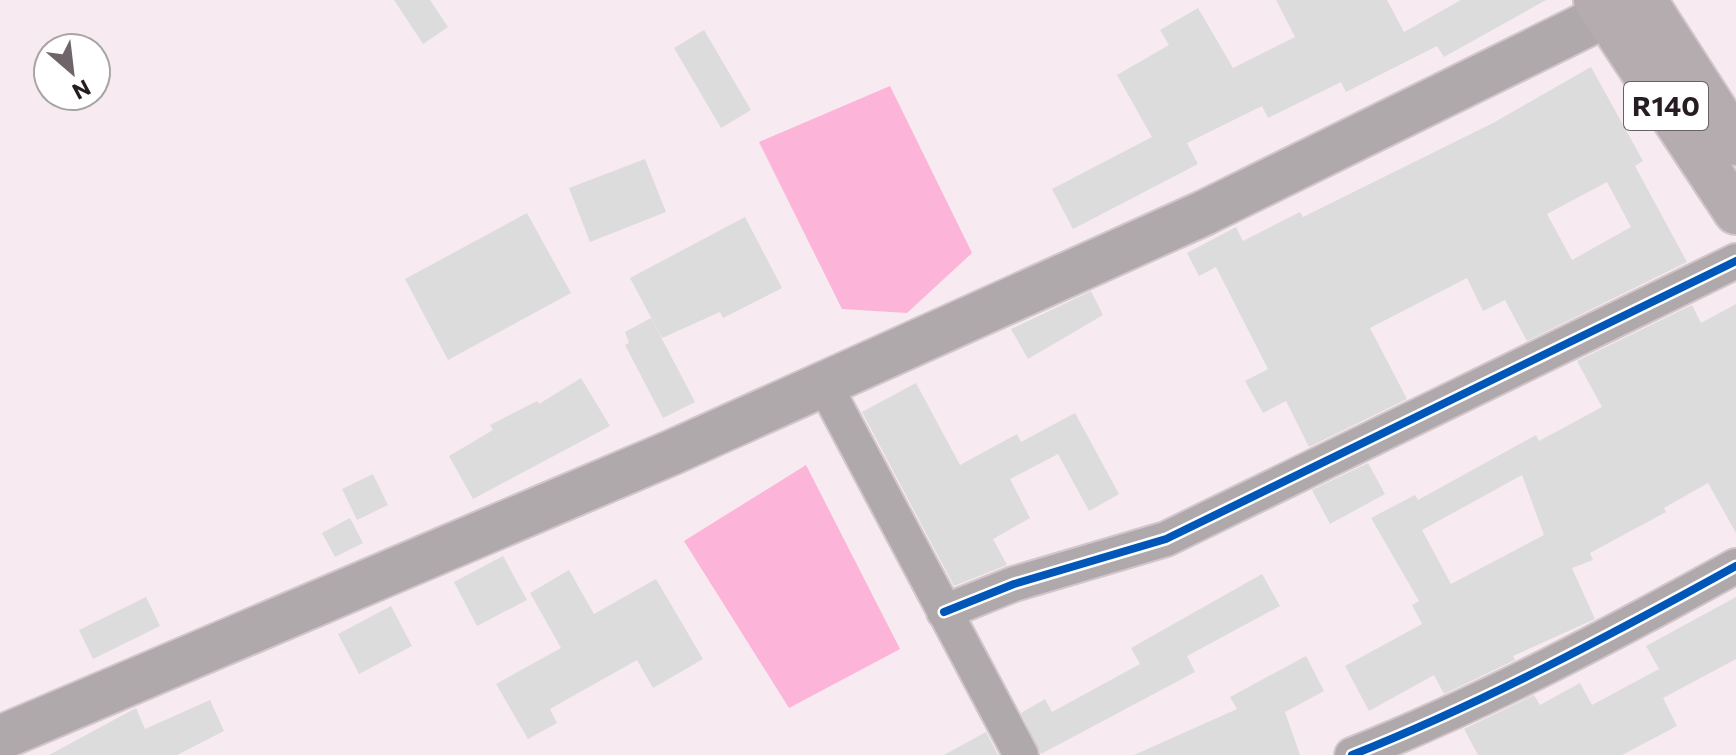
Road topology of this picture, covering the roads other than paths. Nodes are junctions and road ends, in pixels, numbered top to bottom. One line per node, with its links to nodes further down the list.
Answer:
1 (1618, 4): 2 (main road, R140); 3 (main road, R140); 5 (main road)
2 (1736, 143)
3 (1736, 212)
4 (1736, 261): 7 (street)
5 (824, 384): 7 (street); 8 (main road)
6 (1736, 566): 10 (street)
7 (944, 612): 9 (street)
8 (0, 738)
9 (1021, 755)
10 (1352, 755)

